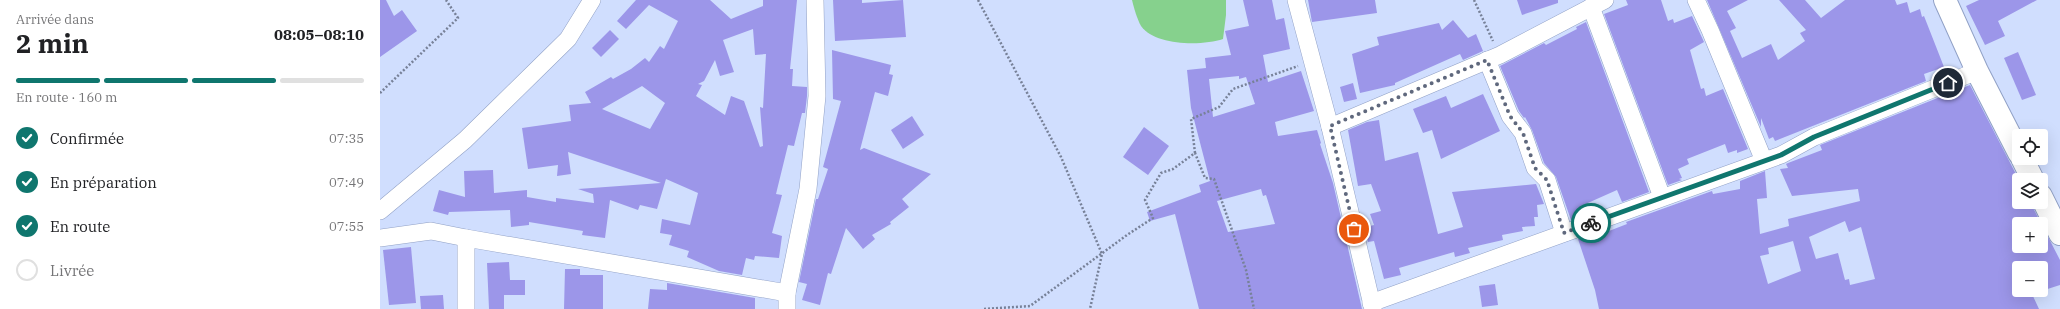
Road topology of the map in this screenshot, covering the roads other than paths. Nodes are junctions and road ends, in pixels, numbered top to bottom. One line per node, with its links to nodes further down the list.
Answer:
1 (592, 0): 14 (street)
2 (816, 0): 19 (street)
3 (1296, 0): 9 (street)
4 (1696, 0): 11 (street)
5 (1945, 0): 8 (street)
6 (1598, 4): 7 (street); 12 (street)
7 (1493, 57): 9 (street); 15 (street)
8 (1977, 71): 10 (street); 11 (street)
9 (1330, 126): 20 (street)
10 (2012, 139)
11 (1764, 161): 12 (street)
12 (1662, 198): 15 (street)
13 (2048, 209): 16 (street)
14 (380, 210)
15 (1564, 233): 20 (street)
16 (2060, 234)
17 (380, 238): 18 (street)
18 (466, 238): 19 (street); 21 (street)
19 (787, 301)
20 (1372, 306)
21 (466, 309)

